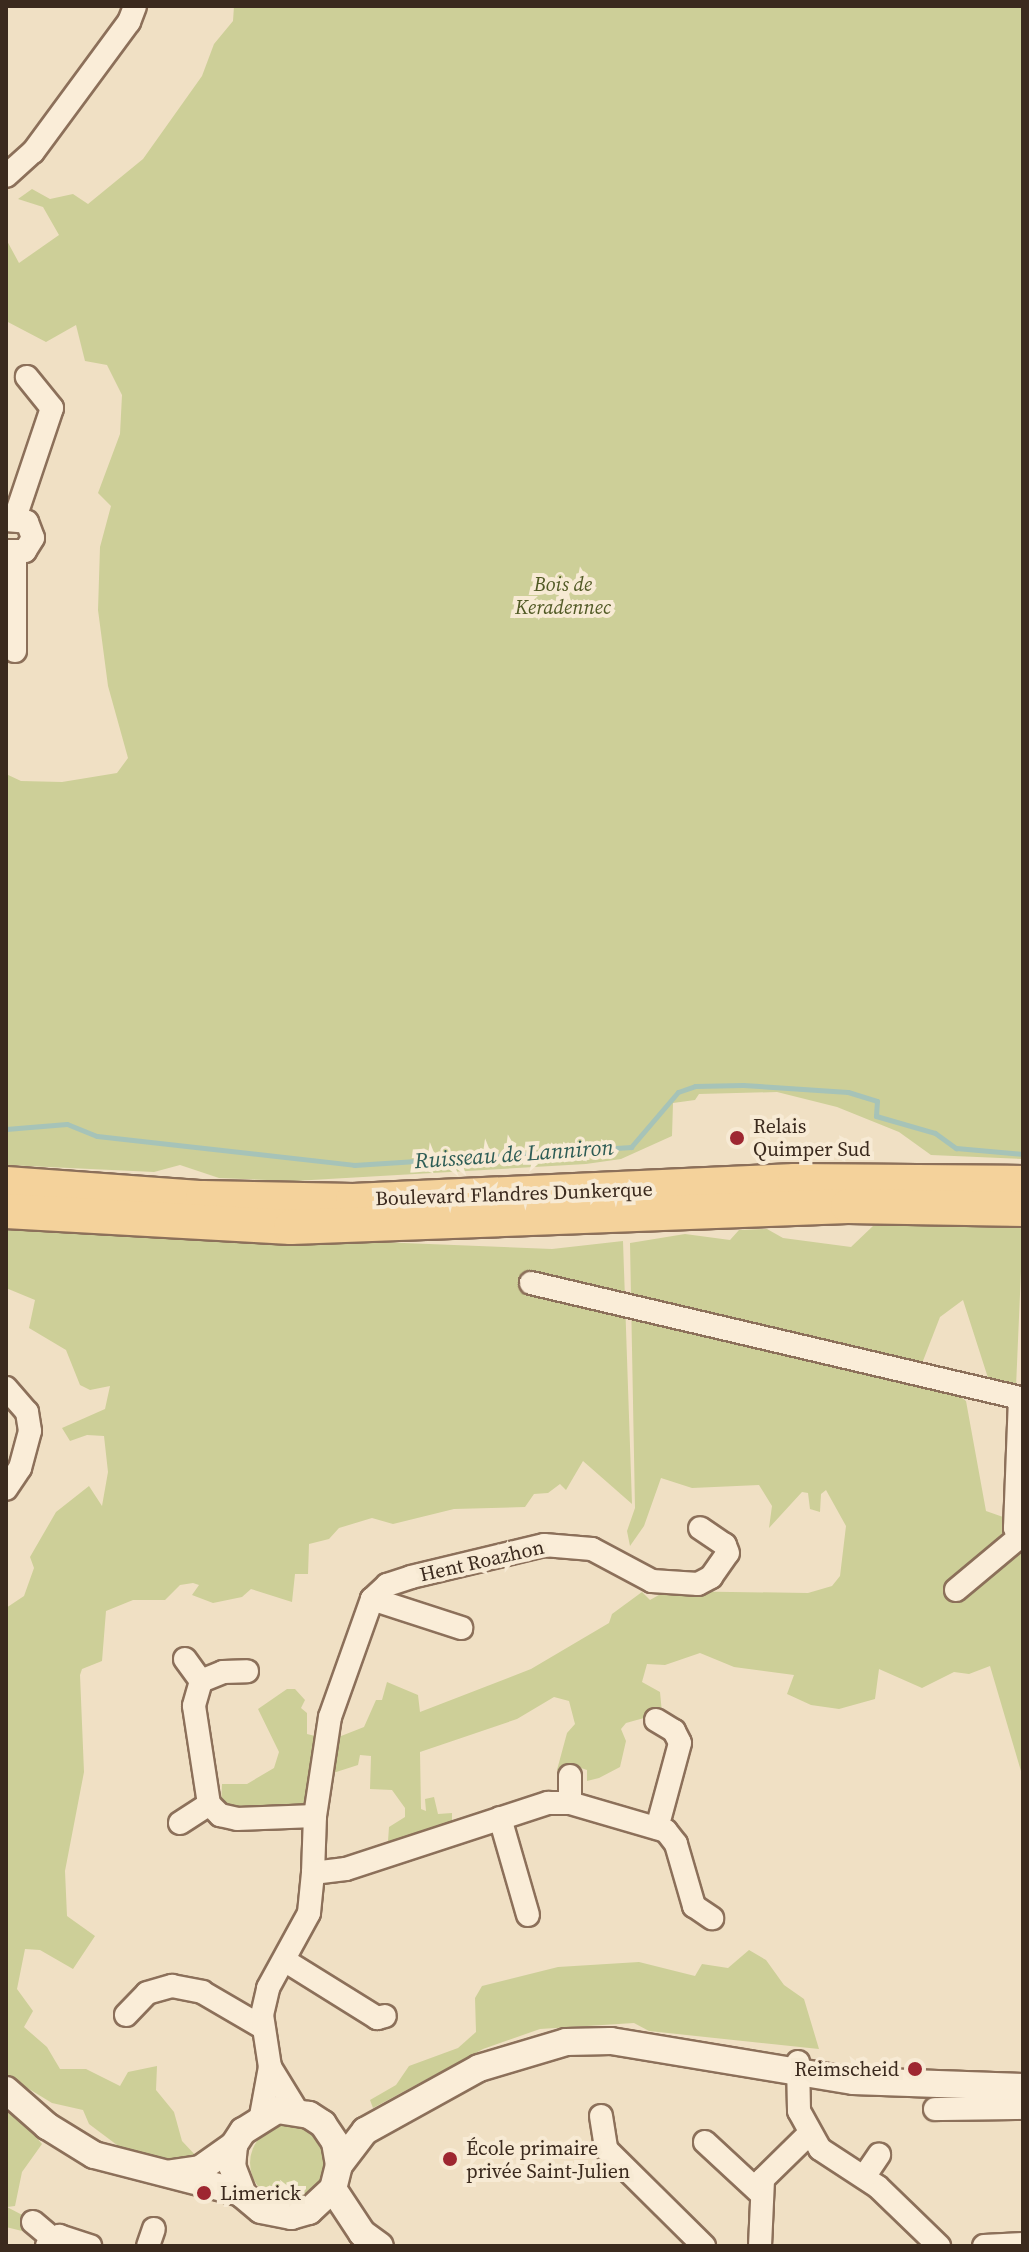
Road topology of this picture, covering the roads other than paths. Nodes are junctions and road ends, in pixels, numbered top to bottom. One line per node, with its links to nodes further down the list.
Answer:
1 (135, 6): 2 (street)
2 (6, 176)
3 (27, 377): 4 (street)
4 (11, 519): 5 (street)
5 (10, 552): 6 (street)
6 (15, 651)
7 (1023, 1183): 8 (main road, Boulevard Flandres Dunkerque)
8 (6, 1184)
9 (1023, 1209): 10 (main road, Boulevard Flandres Dunkerque)
10 (6, 1211)
11 (531, 1283): 15 (street)
12 (6, 1388): 13 (street)
13 (6, 1489)
14 (700, 1528): 17 (street, Hent Roazhon)
15 (1023, 1532): 16 (street)
16 (956, 1590)
17 (372, 1599): 18 (street, Hent Roazhon); 26 (street)
18 (461, 1628)
19 (185, 1659): 21 (street)
20 (247, 1671): 21 (street)
21 (201, 1681): 25 (street)
22 (656, 1720): 29 (street)
23 (570, 1776): 24 (street)
24 (570, 1803): 27 (street); 29 (street)
25 (209, 1804): 26 (street); 28 (street)
26 (315, 1816): 30 (street)
27 (500, 1818): 30 (street); 31 (street)
28 (180, 1823)
29 (657, 1828): 32 (street)
30 (313, 1873): 33 (street)
31 (528, 1915)
32 (712, 1918)
33 (284, 1960): 35 (street); 36 (street)
34 (126, 2015): 36 (street)
35 (385, 2016)
36 (262, 2027): 37 (street)
37 (270, 2067): 46 (street); 47 (street)
38 (798, 2068): 40 (street); 49 (street); 50 (street); 55 (street)
39 (1023, 2076): 40 (street)
40 (960, 2081): 41 (street); 45 (street)
41 (1023, 2087)
42 (9, 2093): 54 (street)
43 (1023, 2108): 45 (street)
44 (935, 2109): 45 (street)
45 (974, 2109)
46 (297, 2111): 47 (street); 49 (street)
47 (261, 2116): 52 (street)
48 (601, 2116): 65 (street)
49 (323, 2124): 55 (street)
50 (809, 2134): 56 (street); 58 (street)
51 (705, 2142): 58 (street)
52 (234, 2145): 54 (street); 57 (street)
53 (879, 2155): 56 (street)
54 (160, 2174): 57 (street)
55 (336, 2177): 59 (street); 61 (street)
56 (864, 2177): 67 (street)
57 (242, 2193): 59 (street)
58 (760, 2193): 66 (street)
59 (303, 2213): 61 (street)
60 (33, 2222): 62 (street)
61 (371, 2239)
62 (50, 2242): 64 (street)
63 (1023, 2244): 68 (street)
64 (90, 2246)
65 (704, 2246)
66 (760, 2246)
67 (939, 2246)
68 (984, 2246)

